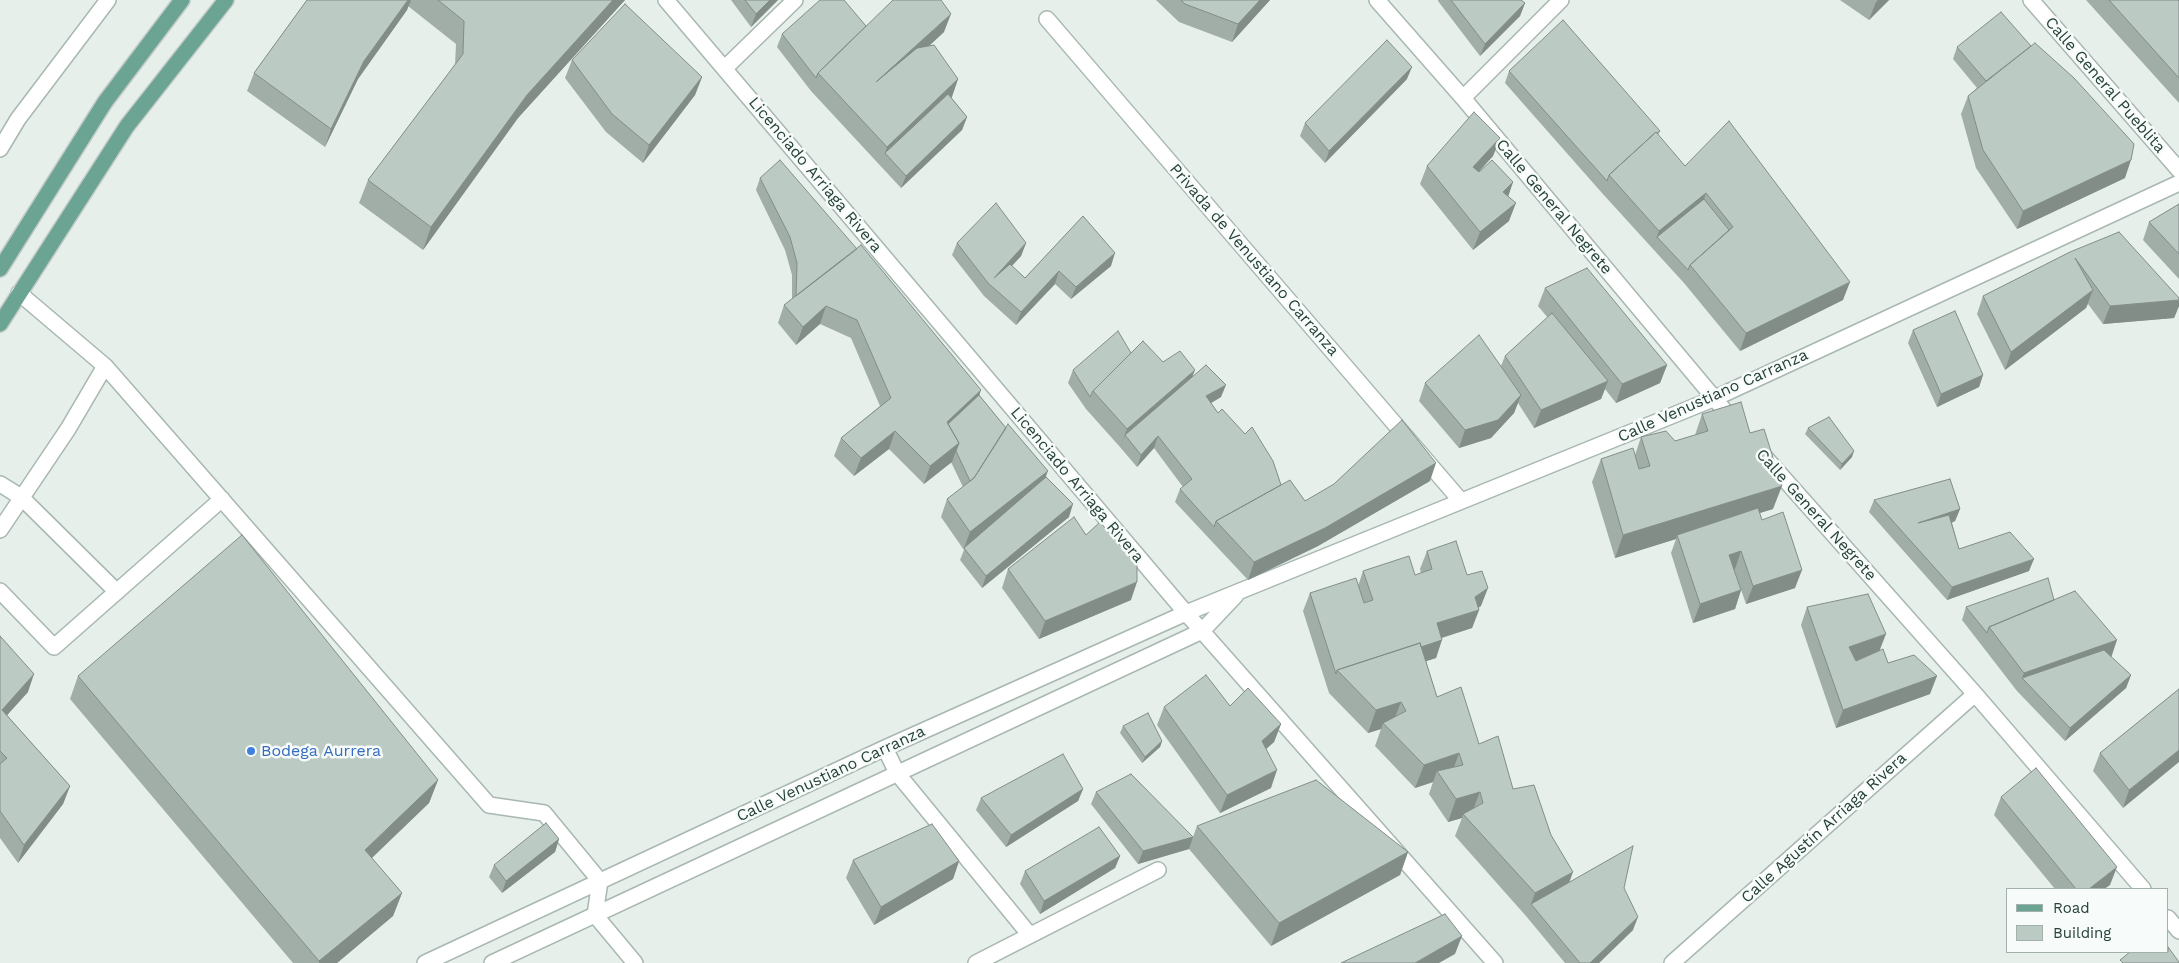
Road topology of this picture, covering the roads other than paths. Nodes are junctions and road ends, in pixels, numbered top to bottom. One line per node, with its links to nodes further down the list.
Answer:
1 (108, 0): 12 (street)
2 (182, 0): 15 (main road)
3 (226, 0): 16 (main road)
4 (666, 0): 10 (street, Licenciado Arriaga Rivera)
5 (795, 0): 10 (street)
6 (1377, 0): 11 (street, Calle General Negrete)
7 (1561, 0): 11 (street)
8 (2031, 0): 13 (street, Calle General Pueblita)
9 (1047, 19): 23 (street, Privada de Venustiano Carranza)
10 (724, 68): 28 (street, Licenciado Arriaga Rivera)
11 (1463, 98): 19 (street, Calle General Negrete)
12 (0, 149)
13 (2179, 170)
14 (2179, 183): 19 (street, Calle Venustiano Carranza)
15 (0, 269)
16 (20, 293): 17 (main road); 18 (street)
17 (0, 324)
18 (105, 366): 21 (street); 22 (street)
19 (1713, 398): 23 (street, Calle Venustiano Carranza); 30 (street, Calle General Negrete)
20 (0, 484): 21 (street)
21 (21, 496): 24 (street); 27 (street)
22 (222, 499): 27 (street); 34 (street)
23 (1461, 501): 25 (street, Calle Venustiano Carranza)
24 (0, 530)
25 (1240, 590): 28 (street, Calle Venustiano Carranza); 29 (street, Calle Venustiano Carranza)
26 (0, 591): 27 (street)
27 (117, 592)
28 (1186, 614): 29 (street, Licenciado Arriaga Rivera); 31 (street, Calle Venustiano Carranza)
29 (1202, 631): 32 (street, Calle Venustiano Carranza); 44 (street, Licenciado Arriaga Rivera)
30 (1975, 694): 35 (street, Calle General Negrete); 45 (street, Calle Agustín Arriaga Rivera)
31 (885, 748): 32 (street); 34 (street, Calle Venustiano Carranza)
32 (897, 773): 36 (street, Calle Venustiano Carranza); 39 (street)
33 (1158, 870): 39 (street)
34 (600, 880): 36 (street); 40 (street, Calle Venustiano Carranza)
35 (2142, 888)
36 (595, 915): 41 (street, Calle Venustiano Carranza); 42 (street)
37 (2169, 919): 38 (street)
38 (2179, 932)
39 (1029, 934): 43 (street)
40 (425, 963)
41 (492, 963)
42 (635, 963)
43 (976, 963)
44 (1495, 963)
45 (1672, 963)

